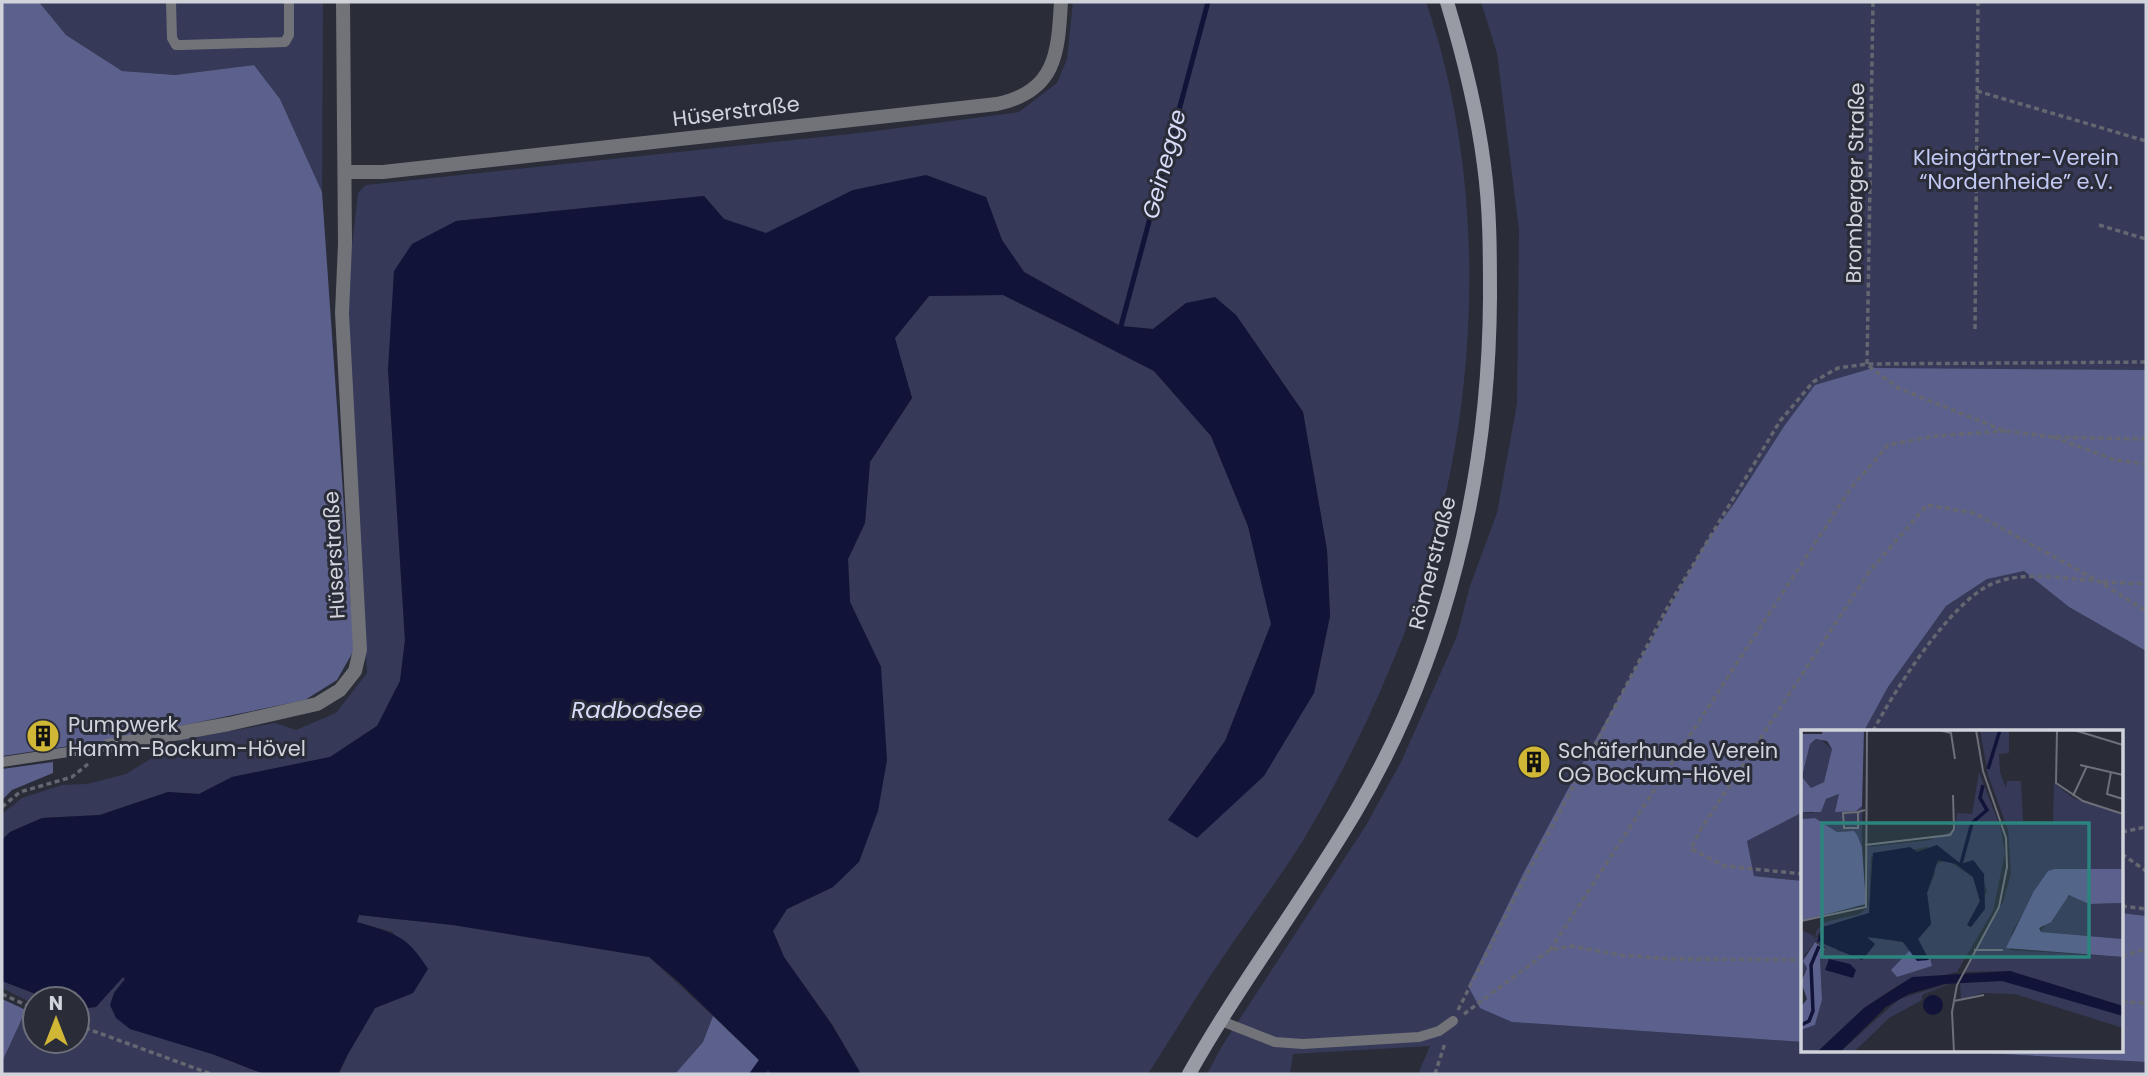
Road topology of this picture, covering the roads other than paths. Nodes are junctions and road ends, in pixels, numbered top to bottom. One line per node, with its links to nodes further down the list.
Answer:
1 (171, 2): 2 (lane)
2 (289, 2)
3 (343, 2): 6 (street, Hüserstraße)
4 (1061, 2): 6 (street, Hüserstraße)
5 (1447, 2): 9 (main road, Römerstraße)
6 (345, 172): 7 (street, Hüserstraße)
7 (108, 746): 8 (lane)
8 (2, 762)
9 (1219, 1020): 10 (lane); 11 (main road, Römerstraße)
10 (1453, 1021)
11 (1189, 1074)

